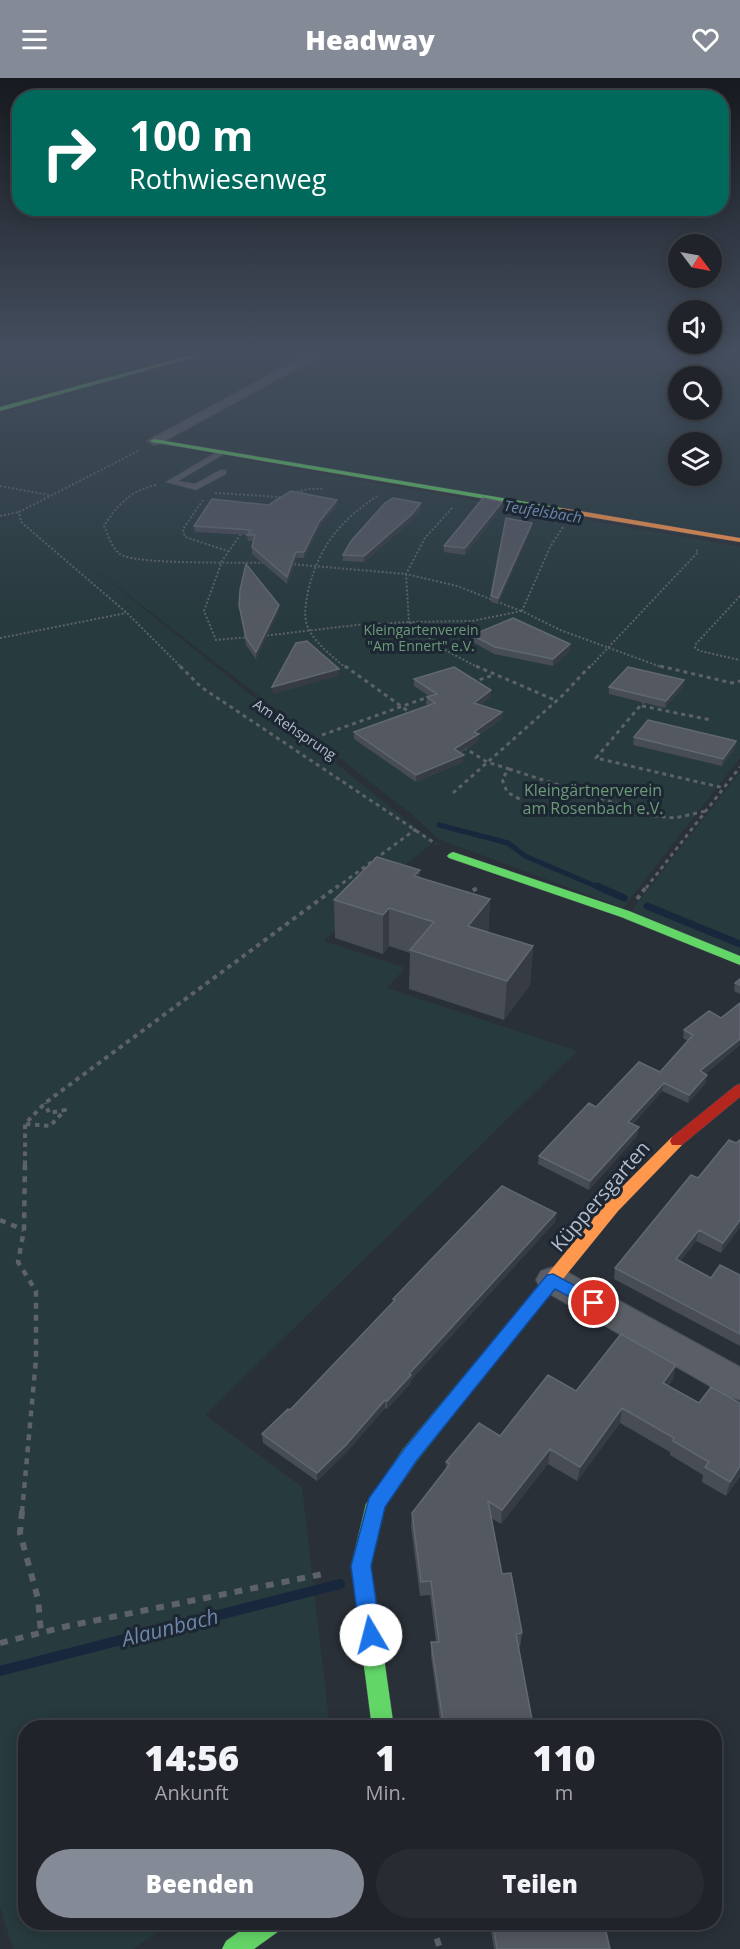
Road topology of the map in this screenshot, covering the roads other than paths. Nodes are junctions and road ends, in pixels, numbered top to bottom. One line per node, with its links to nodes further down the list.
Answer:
1 (154, 441): 2 (street)
2 (220, 454): 3 (lane); 4 (street)
3 (223, 472)
4 (740, 540)
5 (453, 856): 6 (street)
6 (740, 961)
7 (740, 1089): 8 (street, Küppersgarten)
8 (553, 1280): 9 (street); 10 (street, Küppersgarten)
9 (740, 1384)
10 (382, 1720)
11 (261, 1930): 12 (street)
12 (234, 1949)

